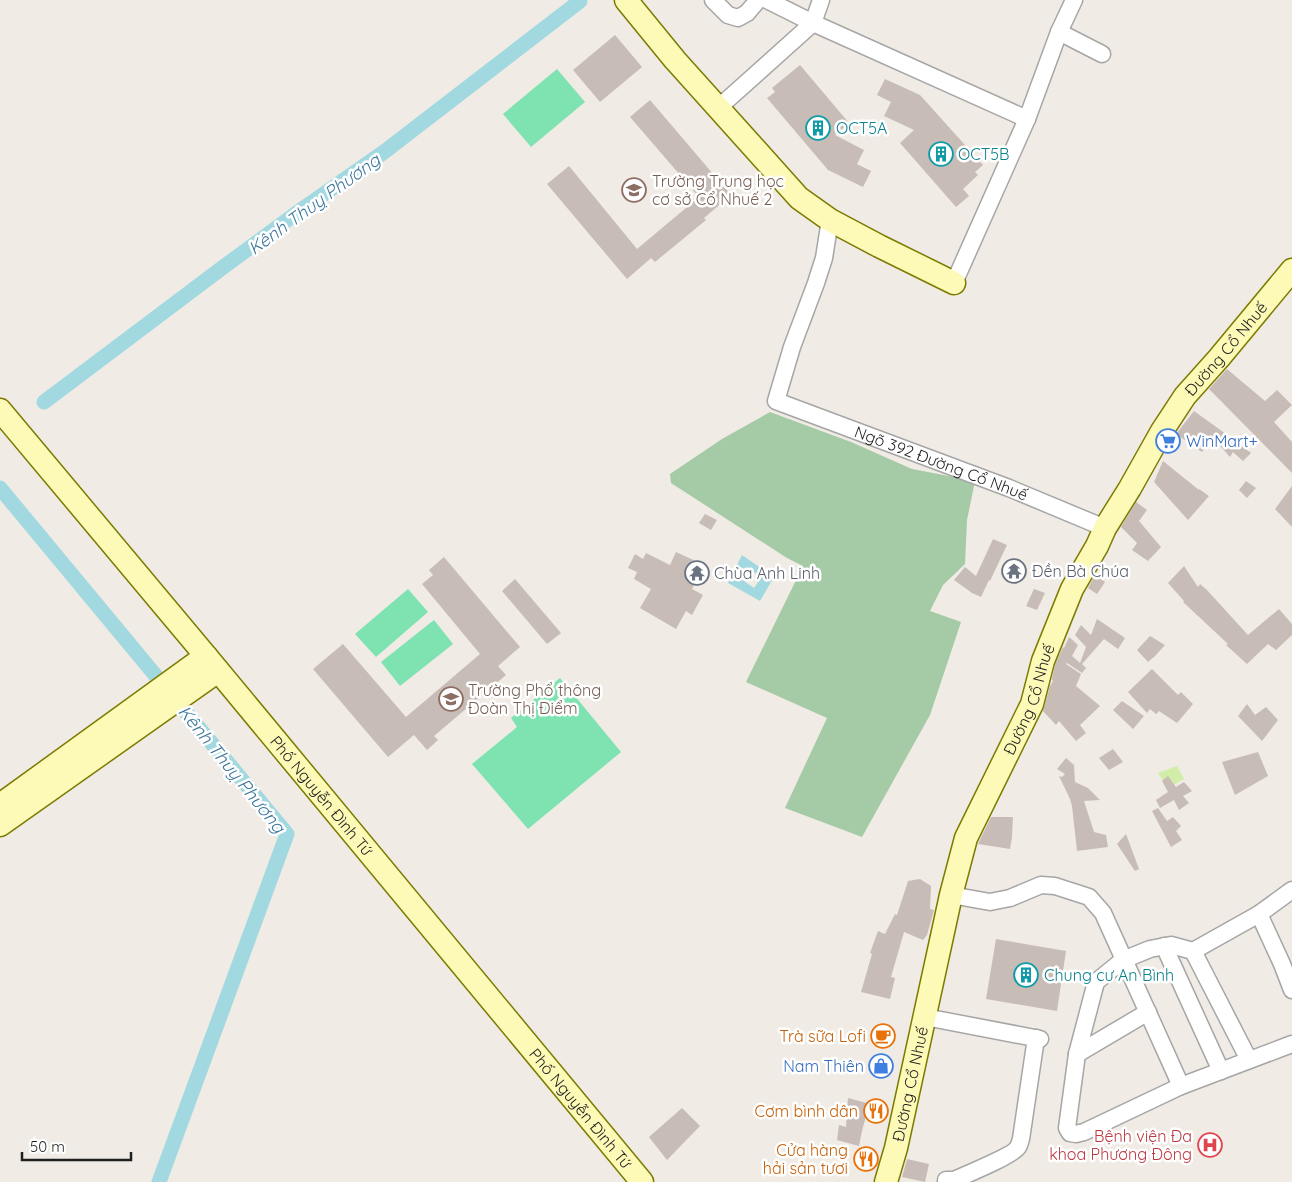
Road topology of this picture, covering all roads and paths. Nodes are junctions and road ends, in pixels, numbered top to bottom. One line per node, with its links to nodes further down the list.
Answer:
1 (713, 0): 2 (street)
2 (758, 0)
3 (767, 0): 7 (street)
4 (821, 0): 7 (street)
5 (1074, 0): 8 (street)
6 (636, 4): 10 (street)
7 (813, 23): 10 (street); 11 (street)
8 (1059, 32): 9 (street); 11 (street)
9 (1102, 54)
10 (717, 108): 12 (street)
11 (1027, 120): 14 (street)
12 (830, 220): 14 (street); 16 (street, Ngõ 392 Đường Cổ Nhuế)
13 (1292, 270): 16 (street, Đường Cổ Nhuế)
14 (954, 283)
15 (0, 410): 17 (street, Phố Nguyễn Đình Tứ)
16 (1105, 528): 22 (street, Đường Cổ Nhuế)
17 (212, 663): 18 (street); 37 (street, Phố Nguyễn Đình Tứ)
18 (154, 706): 19 (street); 20 (street)
19 (0, 805)
20 (0, 826)
21 (1292, 890): 23 (street)
22 (951, 895): 26 (street); 30 (street, Đường Cổ Nhuế)
23 (1259, 914): 25 (street); 27 (street)
24 (1164, 946): 25 (street); 26 (street); 34 (street)
25 (1193, 951): 33 (street)
26 (1123, 960): 29 (street); 32 (street)
27 (1287, 962): 28 (street)
28 (1292, 990)
29 (1148, 1012): 32 (street); 35 (street)
30 (925, 1016): 36 (street); 38 (street, Đường Cổ Nhuế)
31 (1292, 1044): 33 (street)
32 (1077, 1054): 35 (street)
33 (1249, 1060): 34 (street)
34 (1221, 1071): 35 (street)
35 (1181, 1086)
36 (946, 1180)
37 (642, 1182)
38 (886, 1182)

